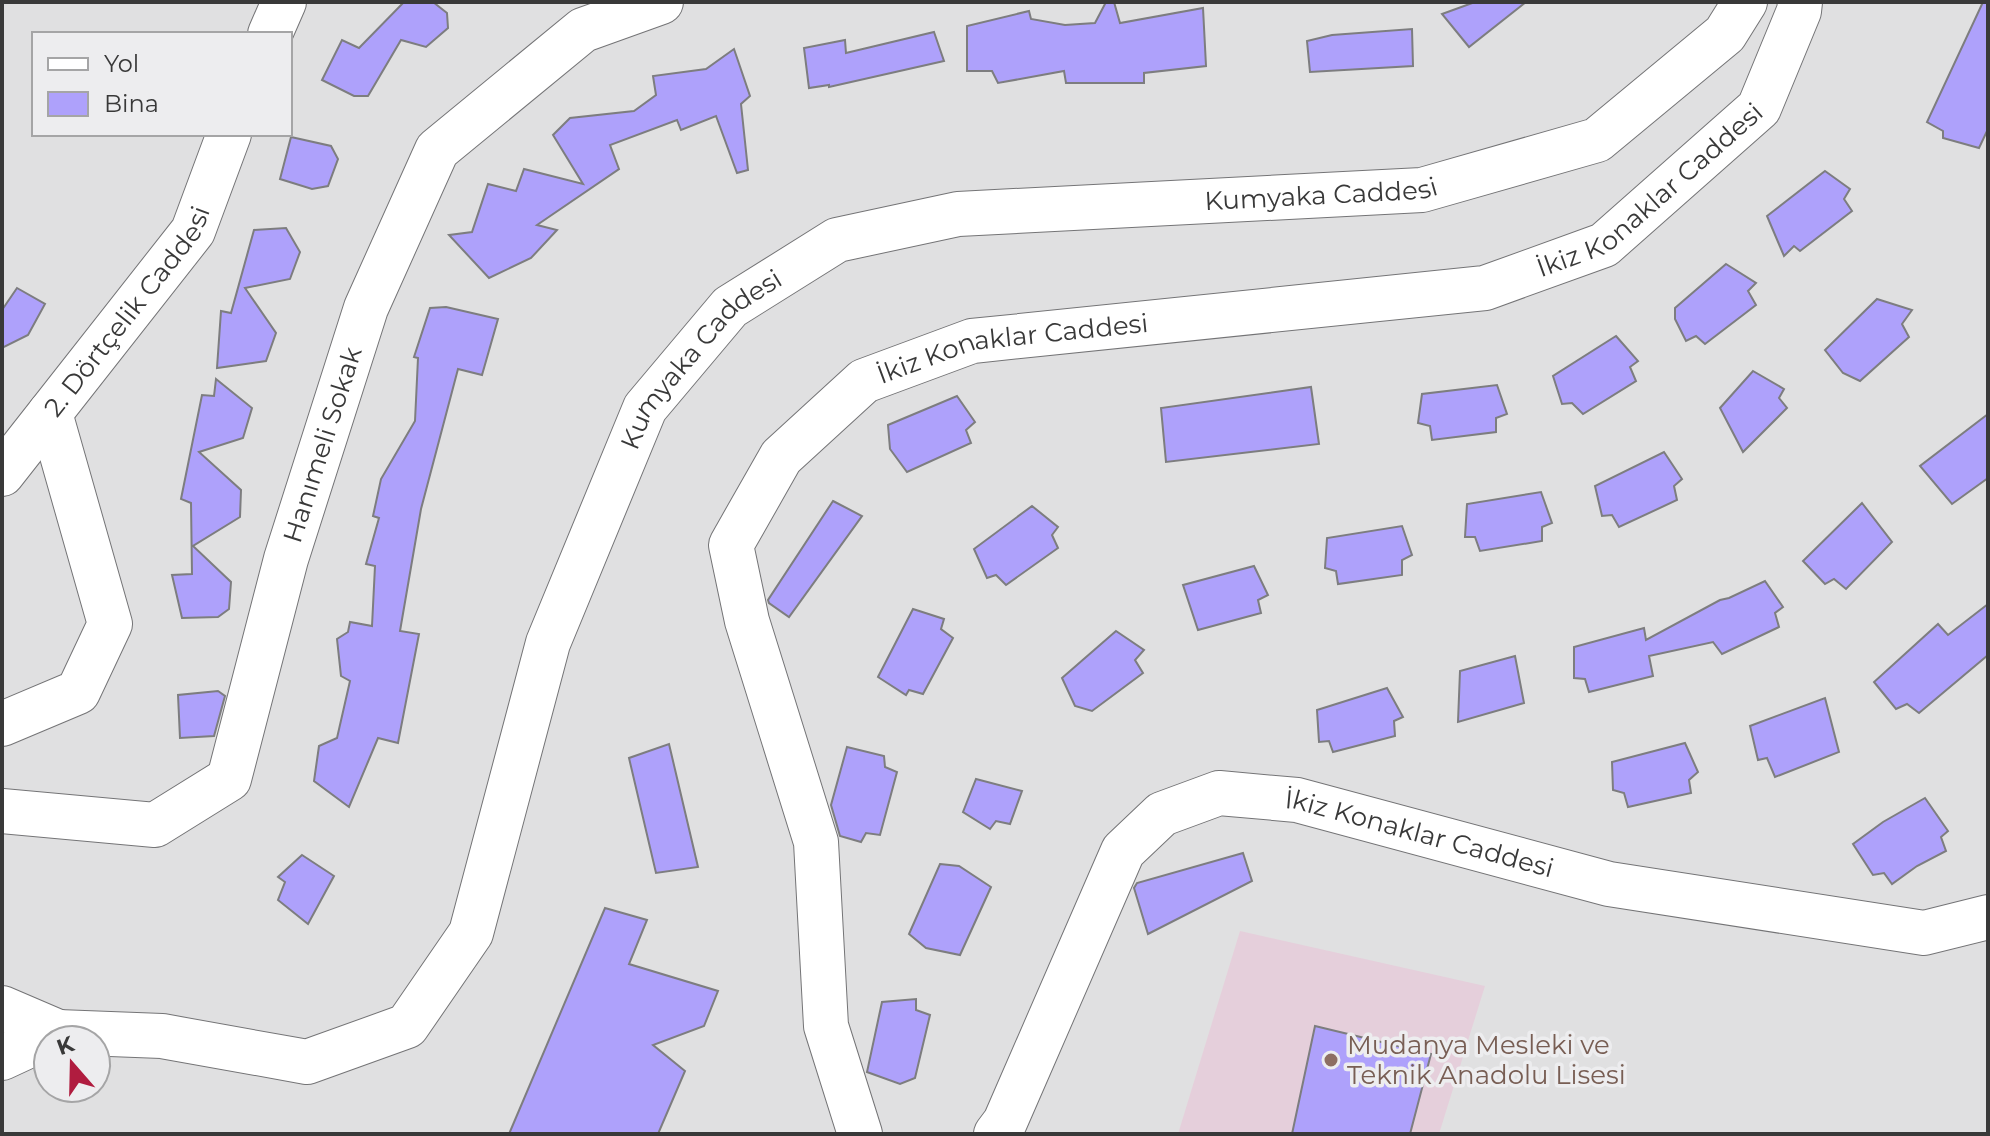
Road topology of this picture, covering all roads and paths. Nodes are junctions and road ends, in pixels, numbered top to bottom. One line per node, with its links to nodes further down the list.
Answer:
1 (284, 2): 5 (street)
2 (661, 2): 10 (street, Hanımeli Sokak)
3 (1745, 2): 14 (street, Kumyaka Caddesi)
4 (1800, 2): 17 (street, İkiz Konaklar Caddesi)
5 (271, 32)
6 (228, 136): 7 (street, 2. Dörtçelik Caddesi)
7 (50, 413): 8 (street, 2. Dörtçelik Caddesi); 9 (street)
8 (2, 474)
9 (2, 724)
10 (2, 811)
11 (1988, 917): 18 (street, İkiz Konaklar Caddesi)
12 (2, 1008): 13 (street)
13 (39, 1024)
14 (112, 1034)
15 (32, 1044): 16 (street, Kumyaka Caddesi)
16 (2, 1058)
17 (860, 1134)
18 (996, 1134)

